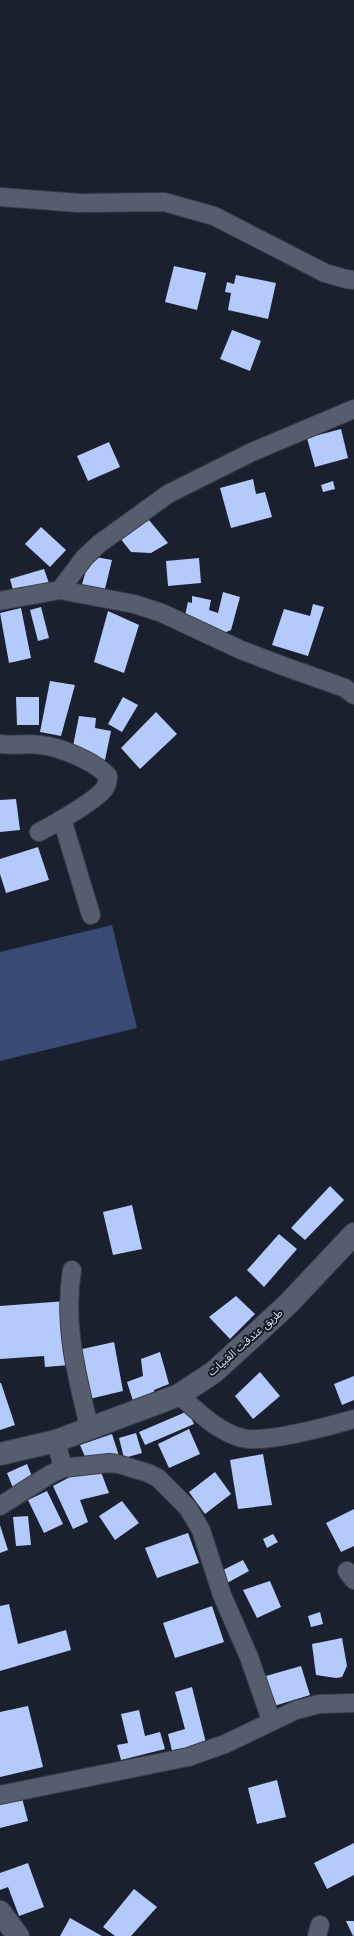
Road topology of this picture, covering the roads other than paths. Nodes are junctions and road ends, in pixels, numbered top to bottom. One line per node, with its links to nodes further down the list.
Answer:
1 (0, 197): 2 (street)
2 (354, 280)
3 (354, 409): 4 (street)
4 (60, 590): 5 (street); 6 (street)
5 (0, 601)
6 (354, 695)
7 (0, 744): 8 (street)
8 (62, 819): 9 (street); 10 (street)
9 (39, 832)
10 (91, 915)
11 (354, 1234): 13 (main road, طريق عندقت القبيات)
12 (72, 1270): 15 (street)
13 (179, 1395): 14 (street); 15 (main road, طريق عندقت القبيات)
14 (354, 1419)
15 (90, 1430): 16 (main road, طريق عندقت القبيات)
16 (56, 1441): 17 (main road, طريق عندقت القبيات); 18 (street)
17 (0, 1454)
18 (63, 1468): 19 (street); 21 (street)
19 (0, 1506)
20 (354, 1703): 21 (street)
21 (271, 1720): 22 (street)
22 (0, 1795)
23 (0, 1912): 24 (main road)
24 (18, 1936)

